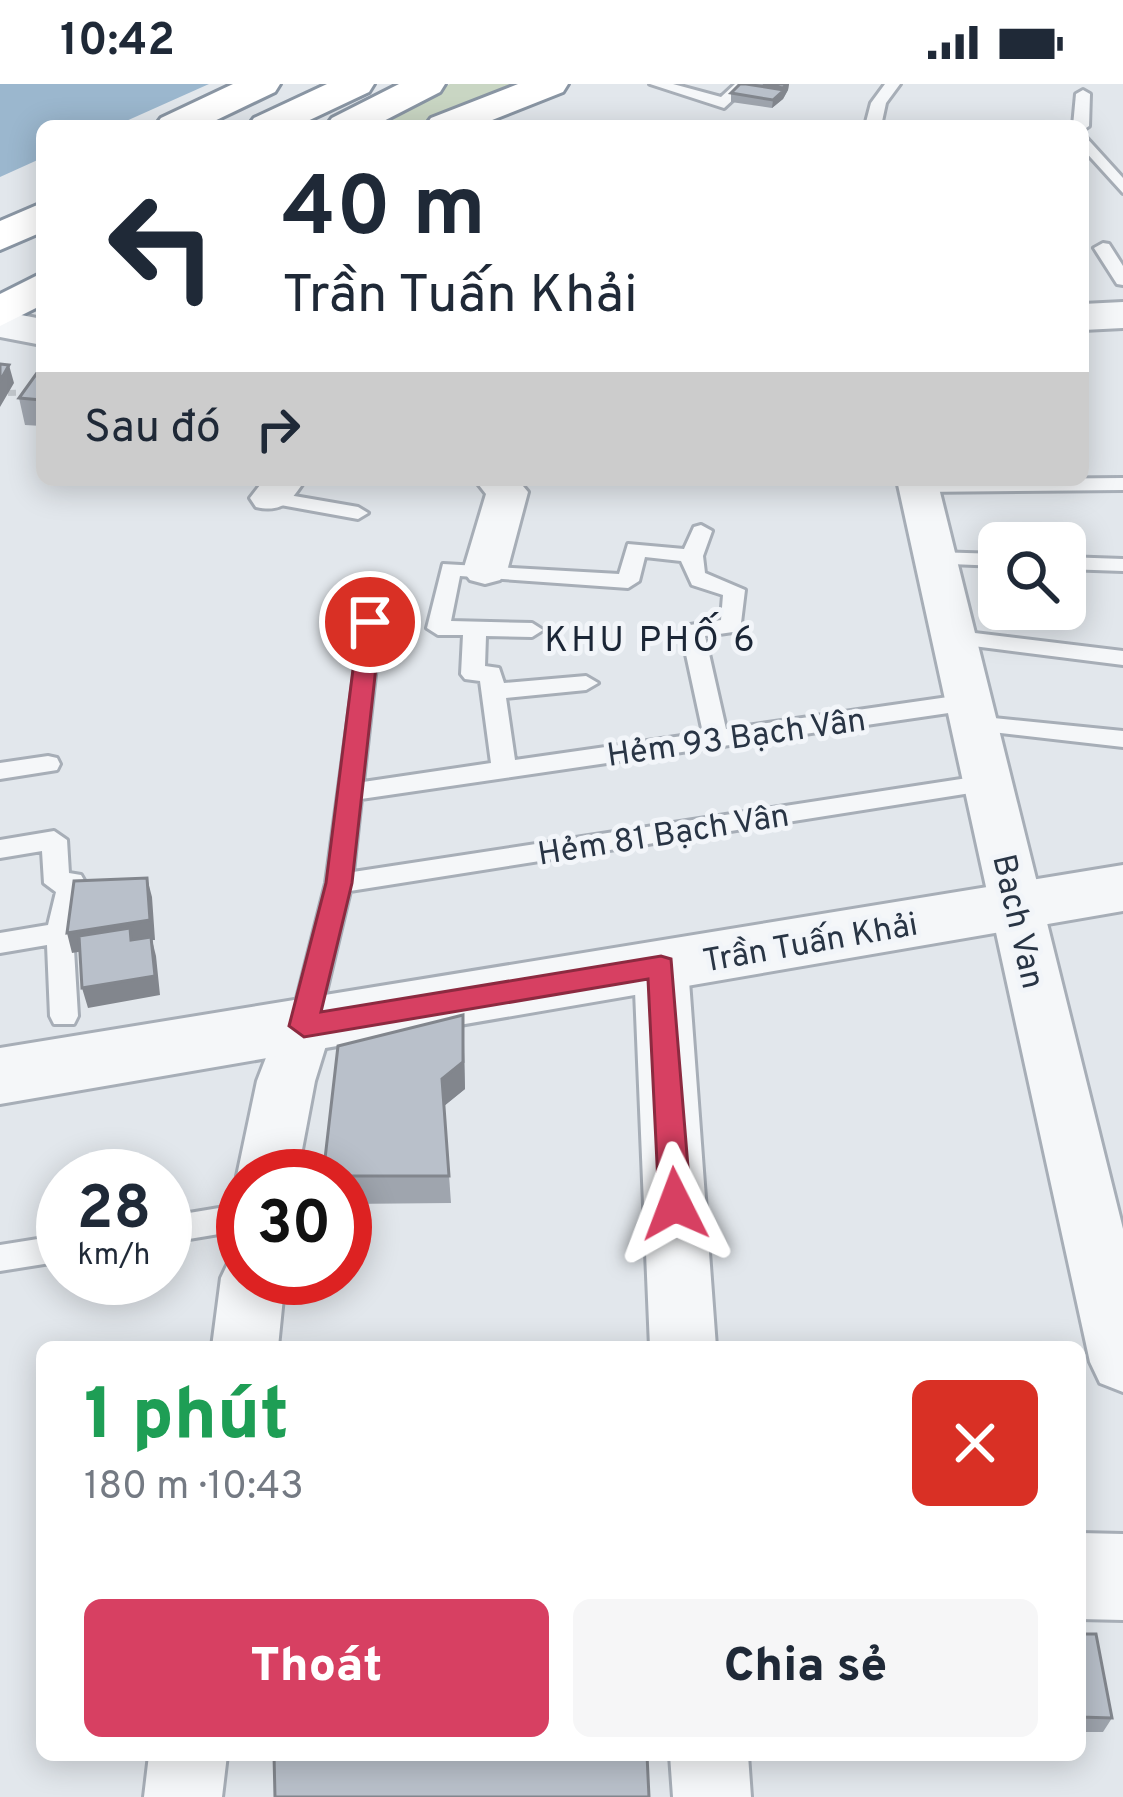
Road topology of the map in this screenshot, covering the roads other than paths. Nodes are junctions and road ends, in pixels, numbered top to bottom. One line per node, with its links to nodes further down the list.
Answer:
1 (262, 84): 10 (highway)
2 (302, 84): 11 (highway)
3 (356, 84): 12 (highway)
4 (427, 84): 13 (highway)
5 (550, 84): 14 (highway)
6 (657, 84): 7 (lane)
7 (743, 84)
8 (893, 84): 15 (lane)
9 (1083, 94): 16 (lane)
10 (187, 120)
11 (228, 120)
12 (280, 120)
13 (357, 120)
14 (460, 120)
15 (875, 120)
16 (1081, 120)
17 (1089, 146): 18 (lane)
18 (1123, 188)
19 (36, 193): 20 (highway)
20 (0, 213)
21 (36, 218): 22 (highway)
22 (0, 238)
23 (1103, 248): 26 (lane)
24 (36, 251): 25 (highway)
25 (0, 273)
26 (1123, 280)
27 (36, 290): 28 (highway)
28 (0, 313)
29 (1123, 315): 30 (street)
30 (1089, 317)
31 (0, 324): 32 (street)
32 (36, 331)
33 (36, 351): 34 (street)
34 (4, 372)
35 (1089, 484): 36 (lane)
36 (1123, 484)
37 (502, 486): 47 (street)
38 (918, 486): 43 (street, Bach Van)
39 (278, 489): 40 (lane)
40 (358, 513)
41 (701, 531): 42 (lane)
42 (689, 556): 47 (lane); 56 (lane)
43 (934, 558): 44 (lane); 51 (street, Bach Van)
44 (978, 559)
45 (1086, 564): 46 (lane)
46 (1123, 565)
47 (484, 571): 49 (lane)
48 (370, 622): 62 (lane)
49 (475, 629): 50 (lane); 54 (lane)
50 (532, 630)
51 (950, 637): 52 (lane); 55 (street, Bach Van)
52 (1123, 658)
53 (586, 683): 54 (lane)
54 (493, 692): 59 (lane)
55 (971, 713): 56 (lane, Hẻm 93 Bạch Vân); 57 (lane, Hẻm 93 Bạch Vân); 61 (street, Bach Van)
56 (716, 739): 59 (lane, Hẻm 93 Bạch Vân)
57 (1123, 739)
58 (48, 764): 60 (lane)
59 (504, 770): 62 (lane, Hẻm 93 Bạch Vân)
60 (0, 771)
61 (988, 783): 64 (lane, Hẻm 81 Bạch Vân); 66 (street, Bach Van)
62 (350, 792): 64 (lane)
63 (0, 849): 67 (lane)
64 (339, 883): 71 (lane)
65 (1123, 888): 66 (street, Trần Tuấn Khải)
66 (1016, 906): 69 (street, Trần Tuấn Khải); 79 (street, Bach Van)
67 (60, 933): 68 (lane); 70 (lane)
68 (0, 943)
69 (661, 967): 71 (street, Trần Tuấn Khải); 78 (street)
70 (64, 1016)
71 (304, 1026): 72 (street, Trần Tuấn Khải); 73 (street)
72 (0, 1076)
73 (272, 1149)
74 (36, 1252): 75 (lane)
75 (0, 1258)
76 (250, 1305): 77 (street)
77 (246, 1341)
78 (683, 1341)
79 (1123, 1362)
80 (1086, 1576): 81 (street)
81 (1123, 1576)
82 (187, 1761): 84 (street)
83 (710, 1761): 85 (street)
84 (183, 1797)
85 (712, 1797)

